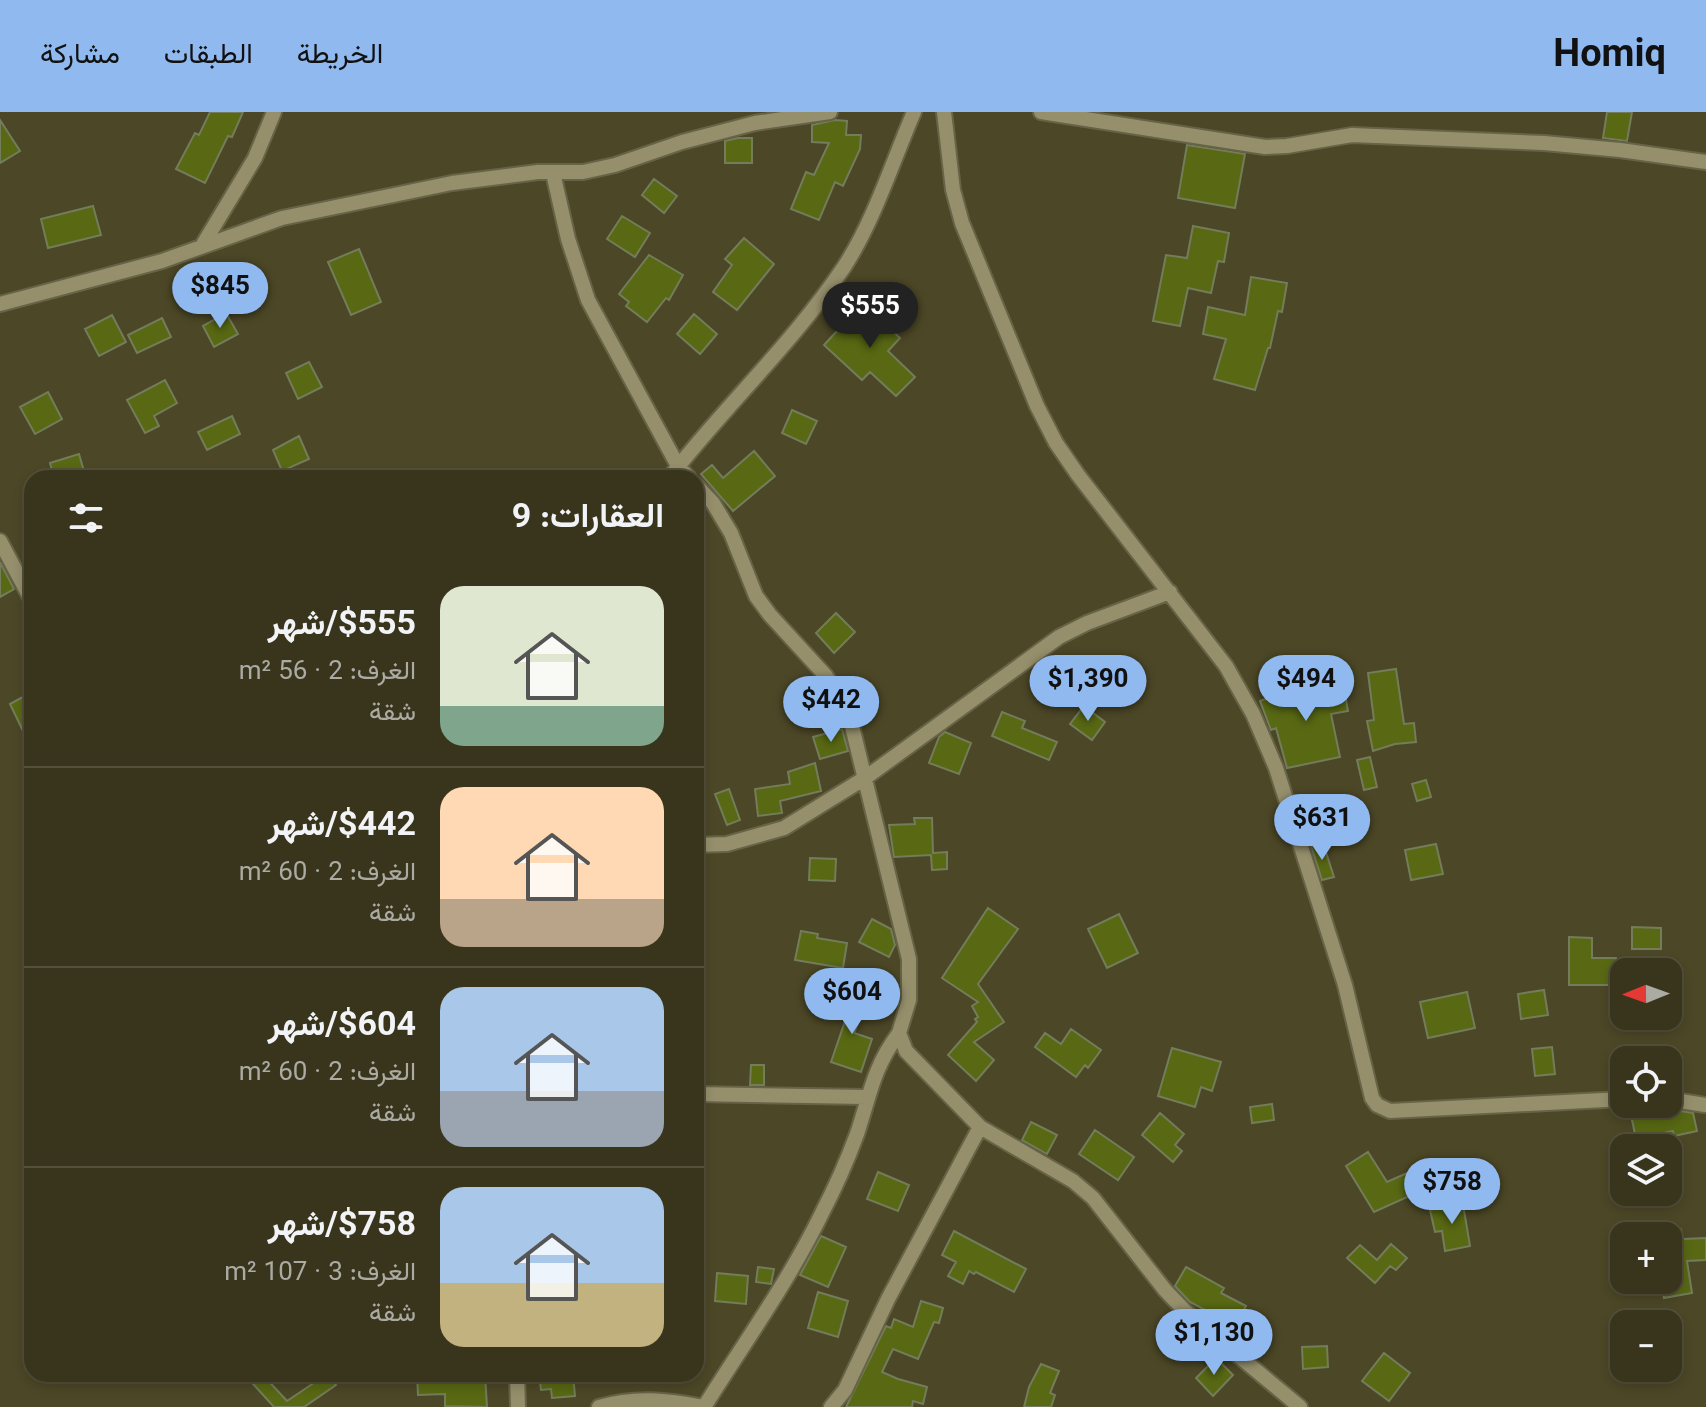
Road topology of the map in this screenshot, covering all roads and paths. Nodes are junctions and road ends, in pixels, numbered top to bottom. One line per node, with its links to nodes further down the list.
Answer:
1 (274, 112): 8 (street)
2 (830, 112): 7 (street)
3 (914, 112): 11 (street)
4 (944, 112): 15 (street)
5 (1041, 112): 6 (street)
6 (1706, 162)
7 (553, 173): 8 (street); 10 (street)
8 (202, 246): 9 (street)
9 (0, 304)
10 (673, 470)
11 (676, 470)
12 (704, 493): 16 (street)
13 (0, 541): 14 (street)
14 (24, 586)
15 (1170, 592): 16 (street); 21 (street)
16 (865, 778): 17 (street); 18 (street)
17 (704, 845)
18 (899, 1033): 20 (street); 24 (street)
19 (704, 1094): 20 (street)
20 (866, 1097): 27 (street)
21 (1610, 1100)
22 (1682, 1101): 23 (street)
23 (1705, 1105)
24 (980, 1127): 28 (street); 29 (street)
25 (517, 1382): 26 (street)
26 (518, 1407)
27 (599, 1407)
28 (831, 1407)
29 (1300, 1407)

